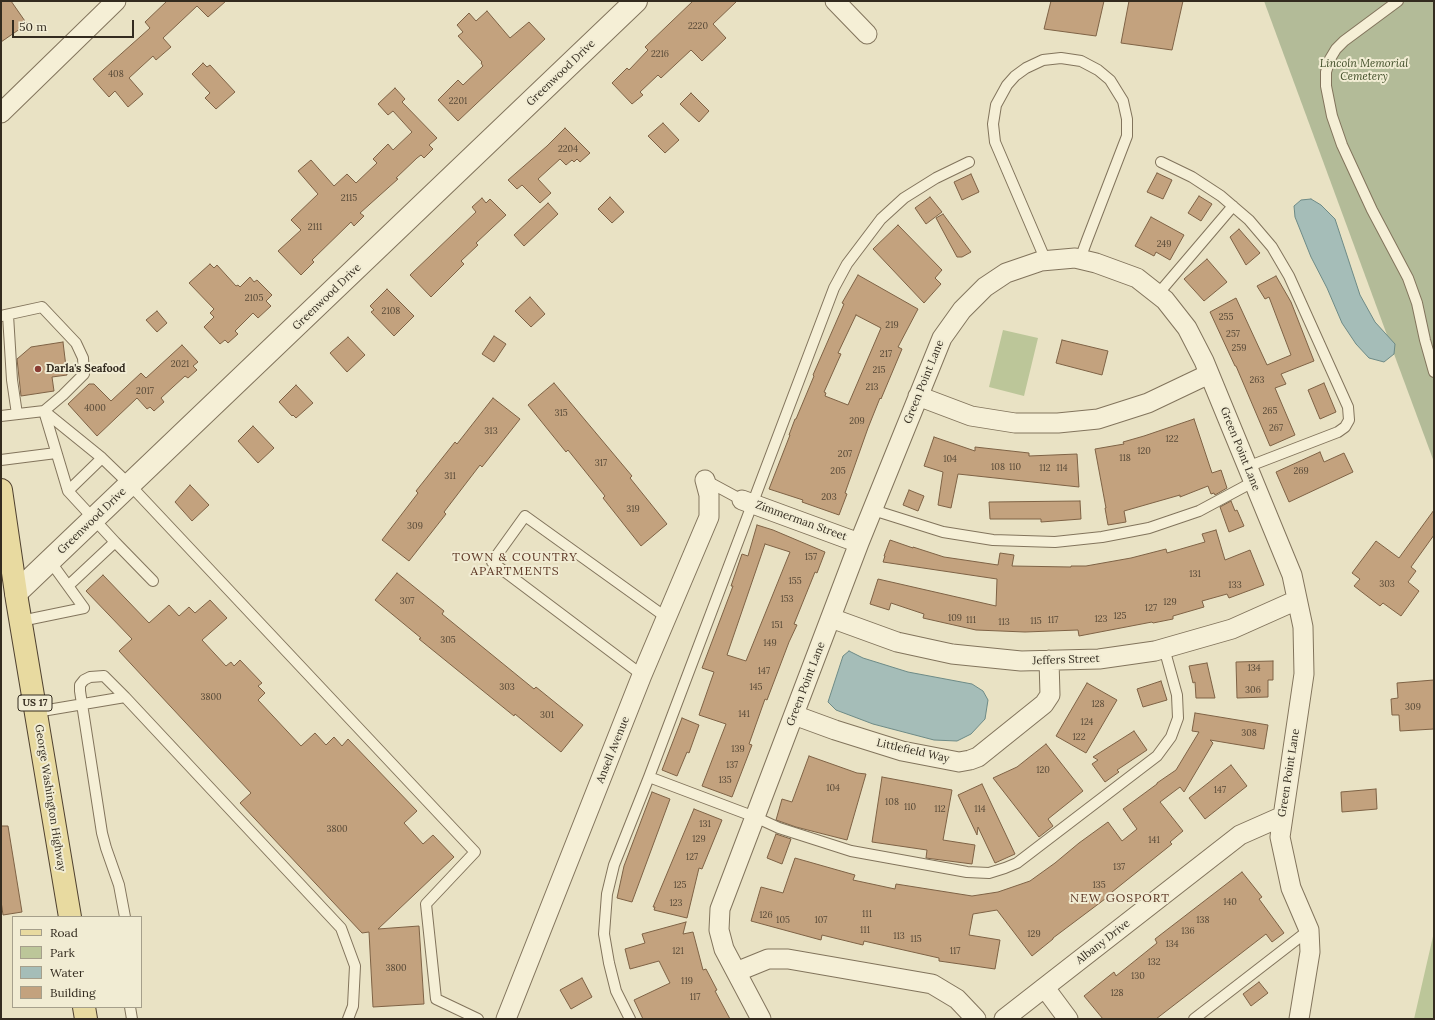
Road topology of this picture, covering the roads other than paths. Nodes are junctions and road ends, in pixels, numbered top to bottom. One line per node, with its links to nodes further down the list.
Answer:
1 (116, 1): 6 (street)
2 (636, 1): 26 (street, Greenwood Drive)
3 (835, 1): 5 (street)
4 (1398, 1): 15 (lane)
5 (867, 34)
6 (1, 113)
7 (968, 162): 30 (lane)
8 (1161, 162): 9 (lane)
9 (1233, 206): 12 (lane); 24 (lane)
10 (1080, 260): 11 (street, Green Point Lane); 11 (lane); 12 (street, Green Point Lane)
11 (1046, 261): 17 (street, Green Point Lane)
12 (1158, 294): 16 (street, Green Point Lane)
13 (4, 316): 14 (lane); 18 (lane)
14 (6, 369): 19 (lane)
15 (1434, 372)
16 (1209, 374): 17 (street); 24 (street, Green Point Lane)
17 (918, 396): 31 (street, Green Point Lane)
18 (44, 411): 19 (lane); 21 (lane); 22 (lane)
19 (17, 414): 20 (lane)
20 (1, 416)
21 (56, 453): 23 (lane); 28 (lane)
22 (102, 458): 26 (lane); 28 (lane)
23 (1, 460)
24 (1250, 475): 31 (lane); 40 (street, Green Point Lane)
25 (705, 480): 30 (lane); 41 (street, Ansell Avenue)
26 (130, 485): 32 (street, Greenwood Drive); 64 (lane)
27 (1, 490): 29 (main road, George Washington Highway / US 17)
28 (68, 491): 32 (lane)
29 (1, 493): 33 (main road, George Washington Highway / US 17)
30 (747, 501): 35 (street, Zimmerman Street); 51 (lane)
31 (873, 510): 35 (street, Green Point Lane)
32 (94, 519): 34 (lane); 36 (street, Greenwood Drive)
33 (3, 525): 39 (main road, George Washington Highway / US 17)
34 (115, 542): 37 (lane); 38 (lane)
35 (859, 543): 42 (street, Green Point Lane)
36 (50, 561): 38 (lane); 39 (street, Greenwood Drive)
37 (153, 581)
38 (68, 586): 43 (lane)
39 (16, 593): 43 (main road, George Washington Highway / US 17)
40 (1297, 600): 44 (street, Jeffers Street); 52 (street, Green Point Lane)
41 (667, 618): 46 (street, Ansell Avenue); 46 (lane)
42 (831, 618): 45 (street, Jeffers Street); 50 (street, Green Point Lane)
43 (21, 621): 49 (main road, George Washington Highway / US 17)
44 (1164, 648): 45 (street, Jeffers Street); 53 (lane)
45 (1049, 660): 50 (street, Littlefield Way)
46 (642, 674): 65 (street, Ansell Avenue)
47 (125, 697): 48 (lane); 48 (lane); 63 (lane)
48 (82, 704): 49 (lane); 55 (lane)
49 (36, 712): 54 (main road, George Washington Highway / US 17)
50 (794, 715): 53 (street, Green Point Lane)
51 (649, 777): 53 (lane); 66 (lane)
52 (1283, 816): 56 (street, Green Point Lane); 58 (street, Albany Drive)
53 (756, 817): 57 (street, Green Point Lane)
54 (70, 916)
55 (125, 916)
56 (1308, 930): 71 (lane); 72 (street, Green Point Lane)
57 (736, 972): 67 (street, Green Point Lane); 68 (street)
58 (1044, 988): 69 (street, Albany Drive); 70 (street)
59 (84, 1008): 61 (main road)
60 (130, 1008): 62 (lane)
61 (86, 1019)
62 (132, 1019)
63 (348, 1019)
64 (478, 1019)
65 (506, 1019)
66 (630, 1019)
67 (761, 1019)
68 (976, 1019)
69 (1004, 1019)
70 (1068, 1019)
71 (1194, 1019)
72 (1299, 1019)

